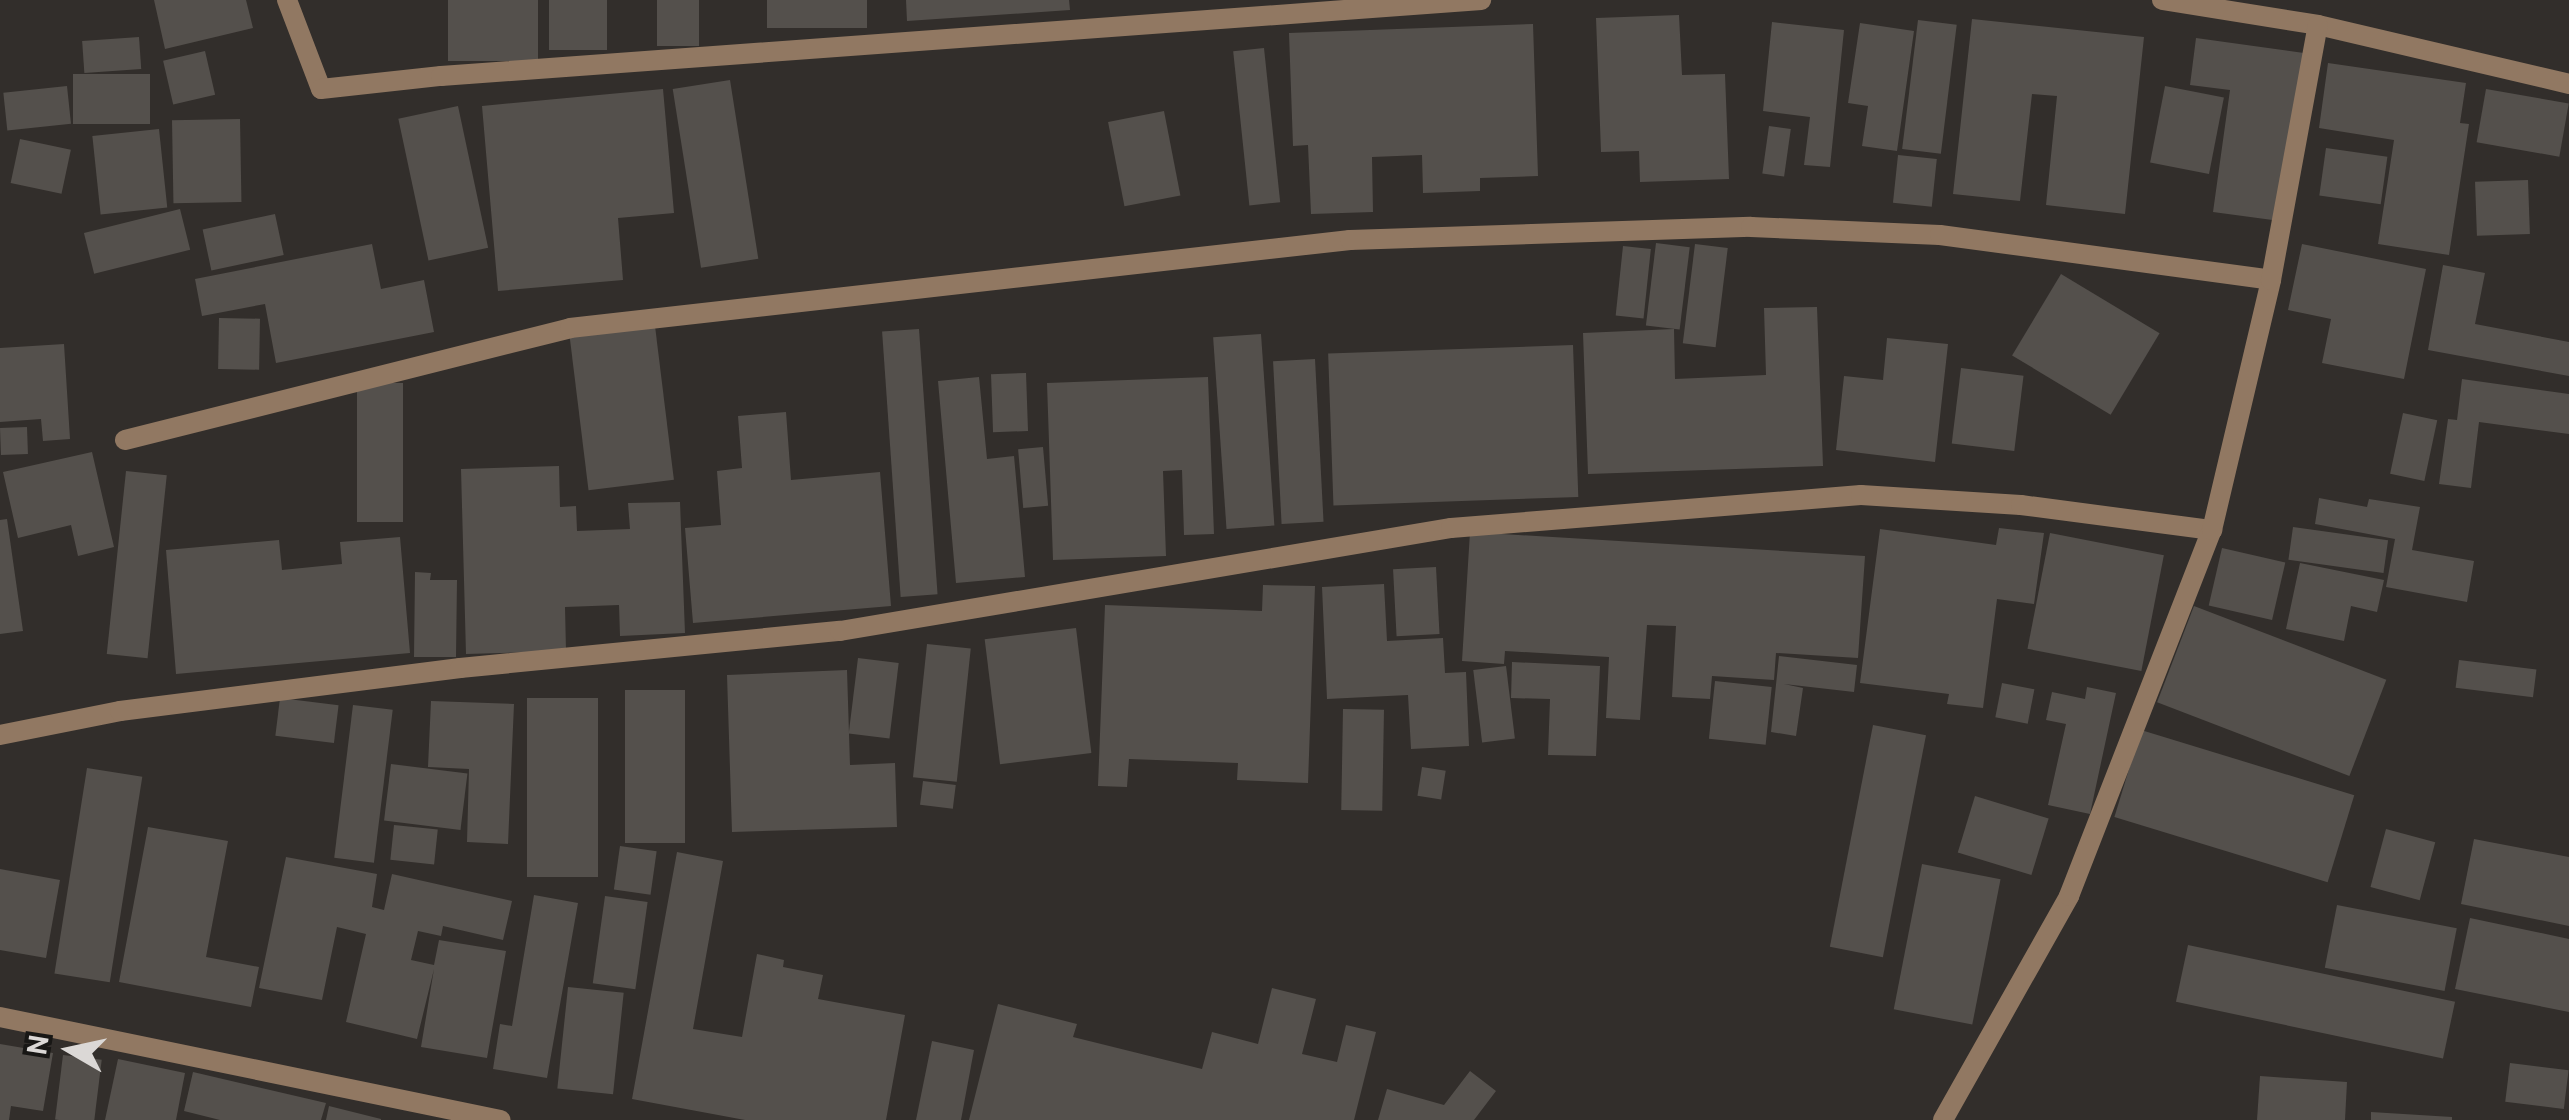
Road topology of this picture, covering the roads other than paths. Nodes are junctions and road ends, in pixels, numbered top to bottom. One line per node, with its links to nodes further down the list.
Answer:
1 (287, 0): 2 (street)
2 (1481, 0)
3 (2162, 0): 4 (street)
4 (2318, 25): 5 (street); 6 (street)
5 (2569, 84)
6 (2271, 280): 7 (street); 8 (street)
7 (126, 440)
8 (2212, 530): 9 (street); 12 (street)
9 (0, 734)
10 (0, 1018): 11 (street)
11 (501, 1120)
12 (1942, 1120)

